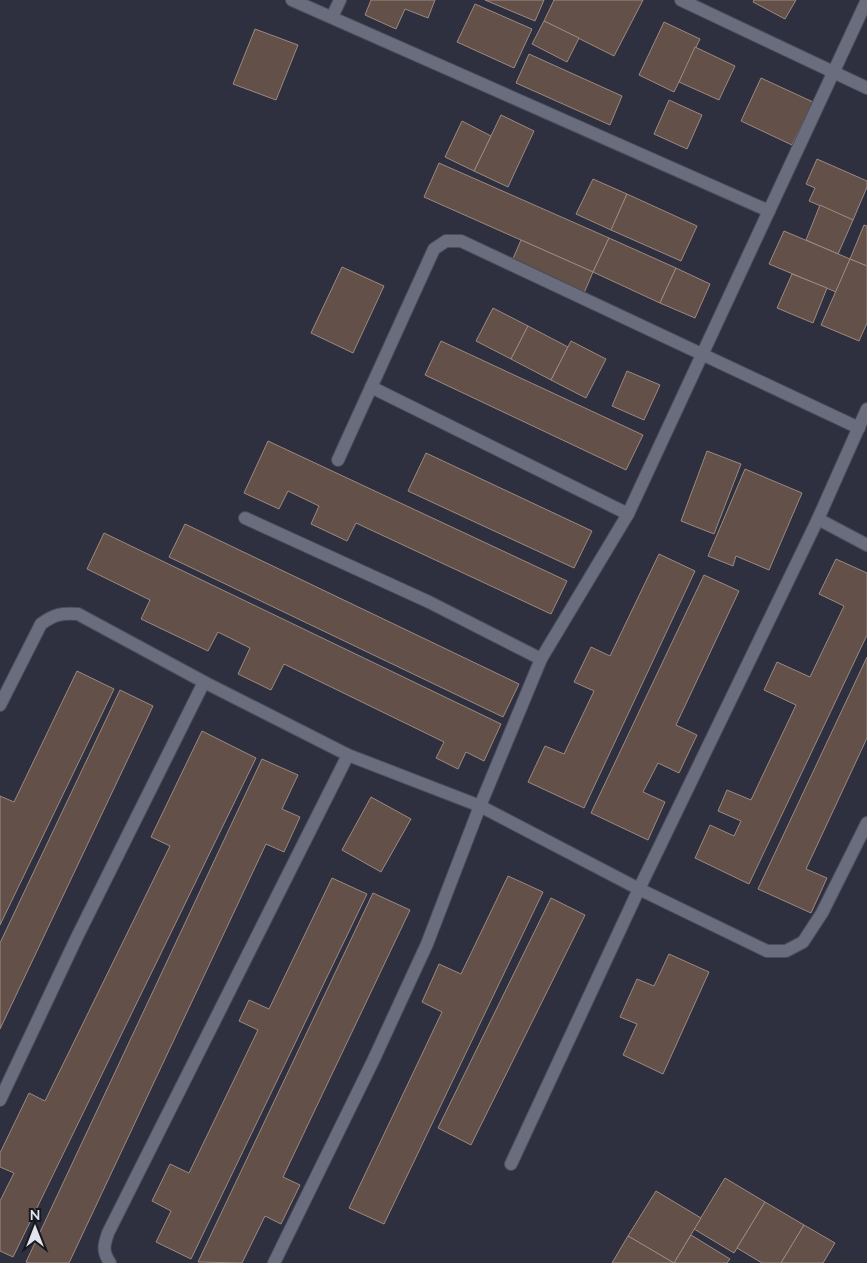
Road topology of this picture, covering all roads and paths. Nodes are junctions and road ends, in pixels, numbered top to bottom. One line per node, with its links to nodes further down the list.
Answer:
1 (292, 0): 5 (street)
2 (340, 0): 5 (street)
3 (681, 0): 6 (street)
4 (867, 0): 6 (street)
5 (332, 17): 8 (street)
6 (834, 72): 7 (street); 8 (street)
7 (867, 88)
8 (768, 211): 9 (street)
9 (702, 355): 10 (street); 12 (street); 14 (street)
10 (372, 387): 13 (street); 14 (street)
11 (867, 409): 12 (street)
12 (858, 428): 16 (street)
13 (338, 460)
14 (628, 514): 18 (street)
15 (245, 518): 18 (street)
16 (818, 519): 17 (street); 24 (street)
17 (867, 545)
18 (541, 659): 22 (street)
19 (204, 682): 20 (street); 21 (street); 25 (street)
20 (0, 705)
21 (348, 755): 22 (street); 27 (street)
22 (480, 806): 24 (street); 28 (street)
23 (867, 823): 24 (street)
24 (639, 889): 26 (street)
25 (0, 1100)
26 (511, 1164)
27 (110, 1263)
28 (274, 1263)

